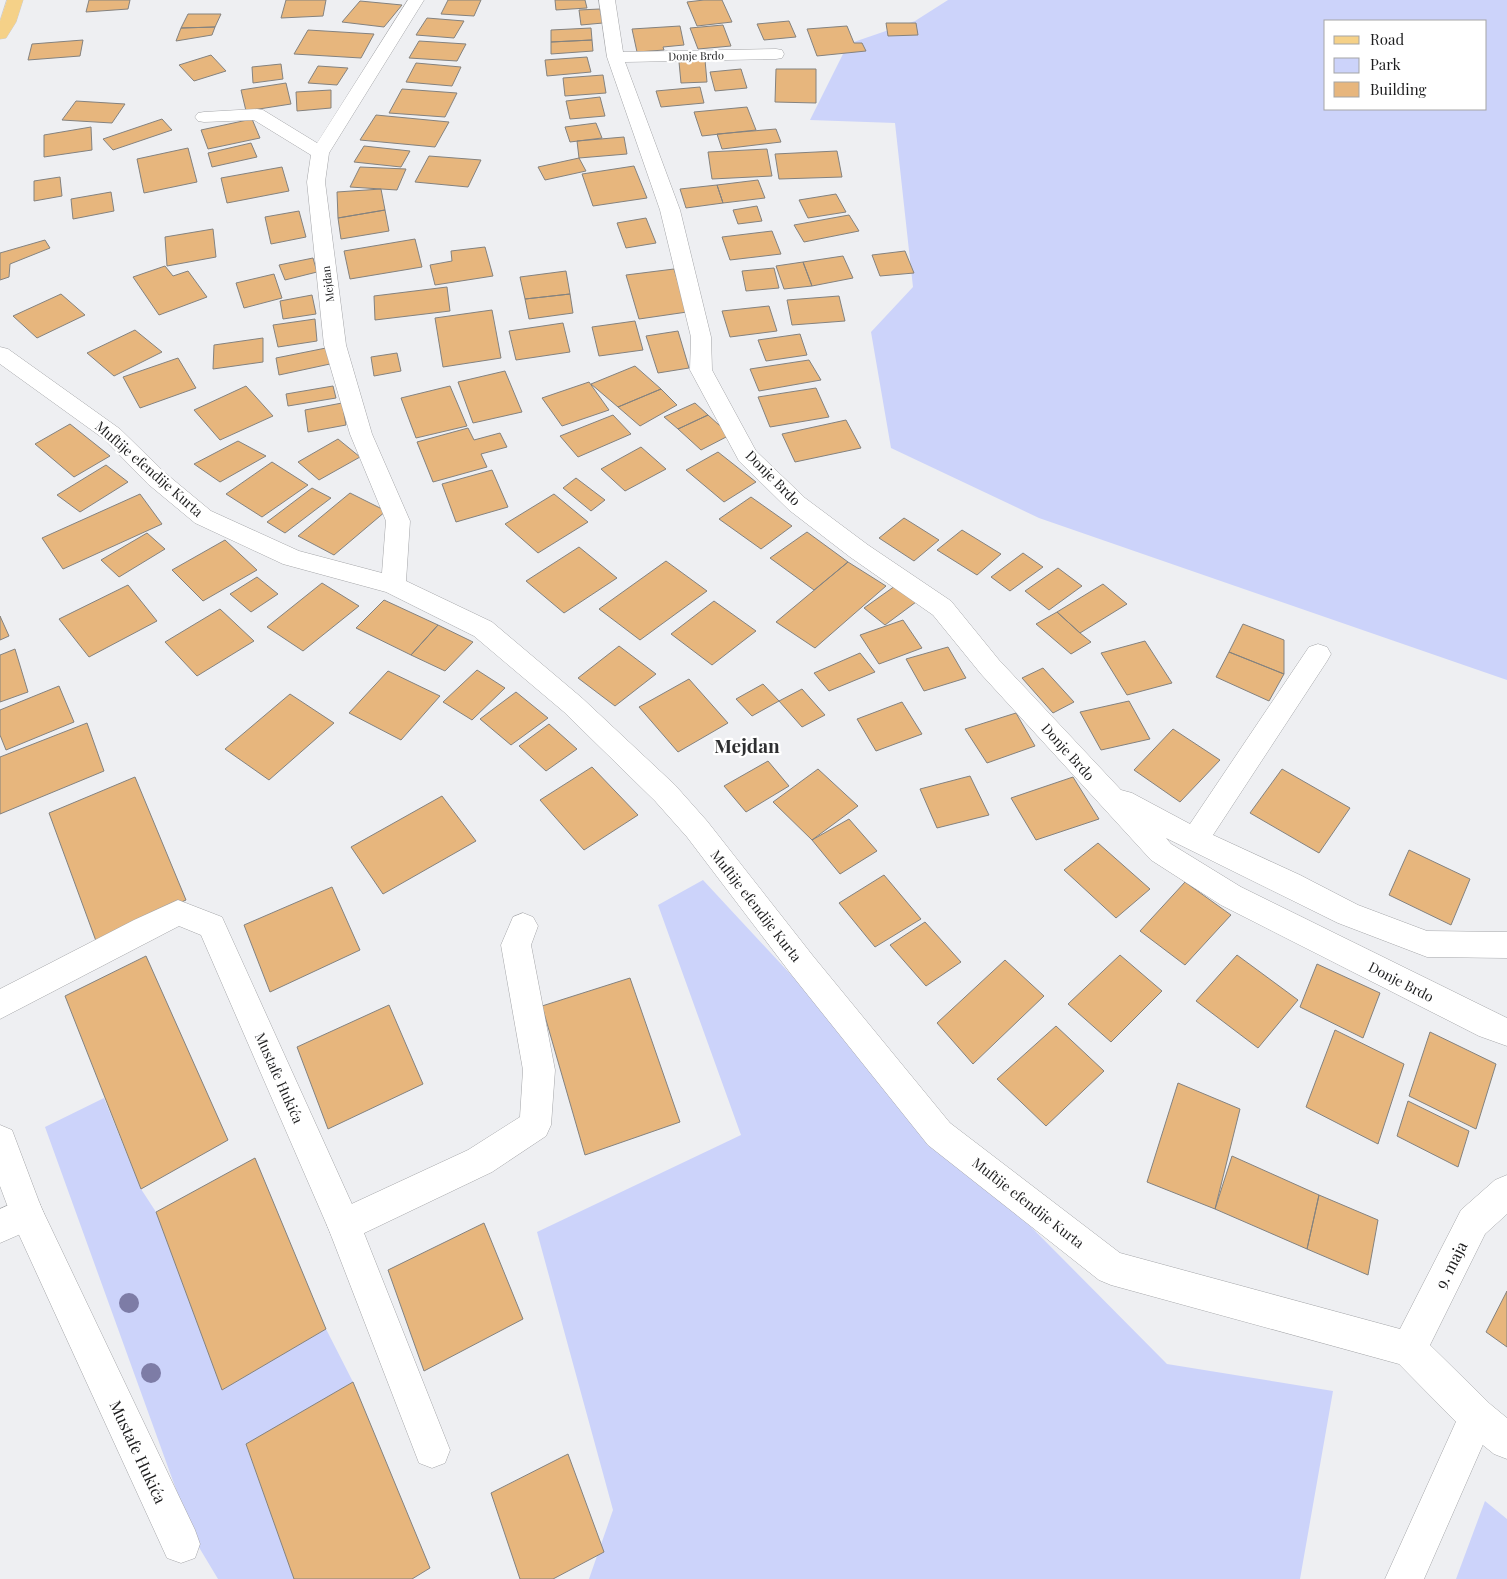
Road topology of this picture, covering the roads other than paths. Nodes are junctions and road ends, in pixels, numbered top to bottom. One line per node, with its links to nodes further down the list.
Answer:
1 (15, 0): 4 (main road)
2 (416, 0): 8 (street, Mejdan)
3 (607, 0): 6 (street, Donje Brdo)
4 (0, 34)
5 (776, 54): 6 (street, Donje Brdo)
6 (615, 57): 12 (street, Donje Brdo)
7 (204, 117): 8 (street)
8 (320, 152): 10 (street, Mejdan)
9 (0, 354): 10 (street, Muftije efendije Kurta)
10 (392, 585): 22 (street, Muftije efendije Kurta)
11 (1318, 654): 13 (street)
12 (1103, 791): 13 (street, Donje Brdo); 17 (street, Donje Brdo)
13 (1195, 840): 15 (street, Donje Brdo)
14 (523, 926): 21 (street)
15 (1507, 945)
16 (0, 1005): 21 (street, Mustafe Hukića)
17 (1507, 1032)
18 (0, 1141): 20 (street, Mustafe Hukića)
19 (1507, 1192): 22 (street, 9. maja)
20 (13, 1220): 26 (street, Mustafe Hukića)
21 (344, 1225): 25 (street, Mustafe Hukića)
22 (1409, 1349): 23 (street, Muftije efendije Kurta)
23 (1477, 1417): 24 (street, Muftije efendije Kurta); 27 (street)
24 (1507, 1441)
25 (432, 1450)
26 (181, 1544)
27 (1404, 1579)

